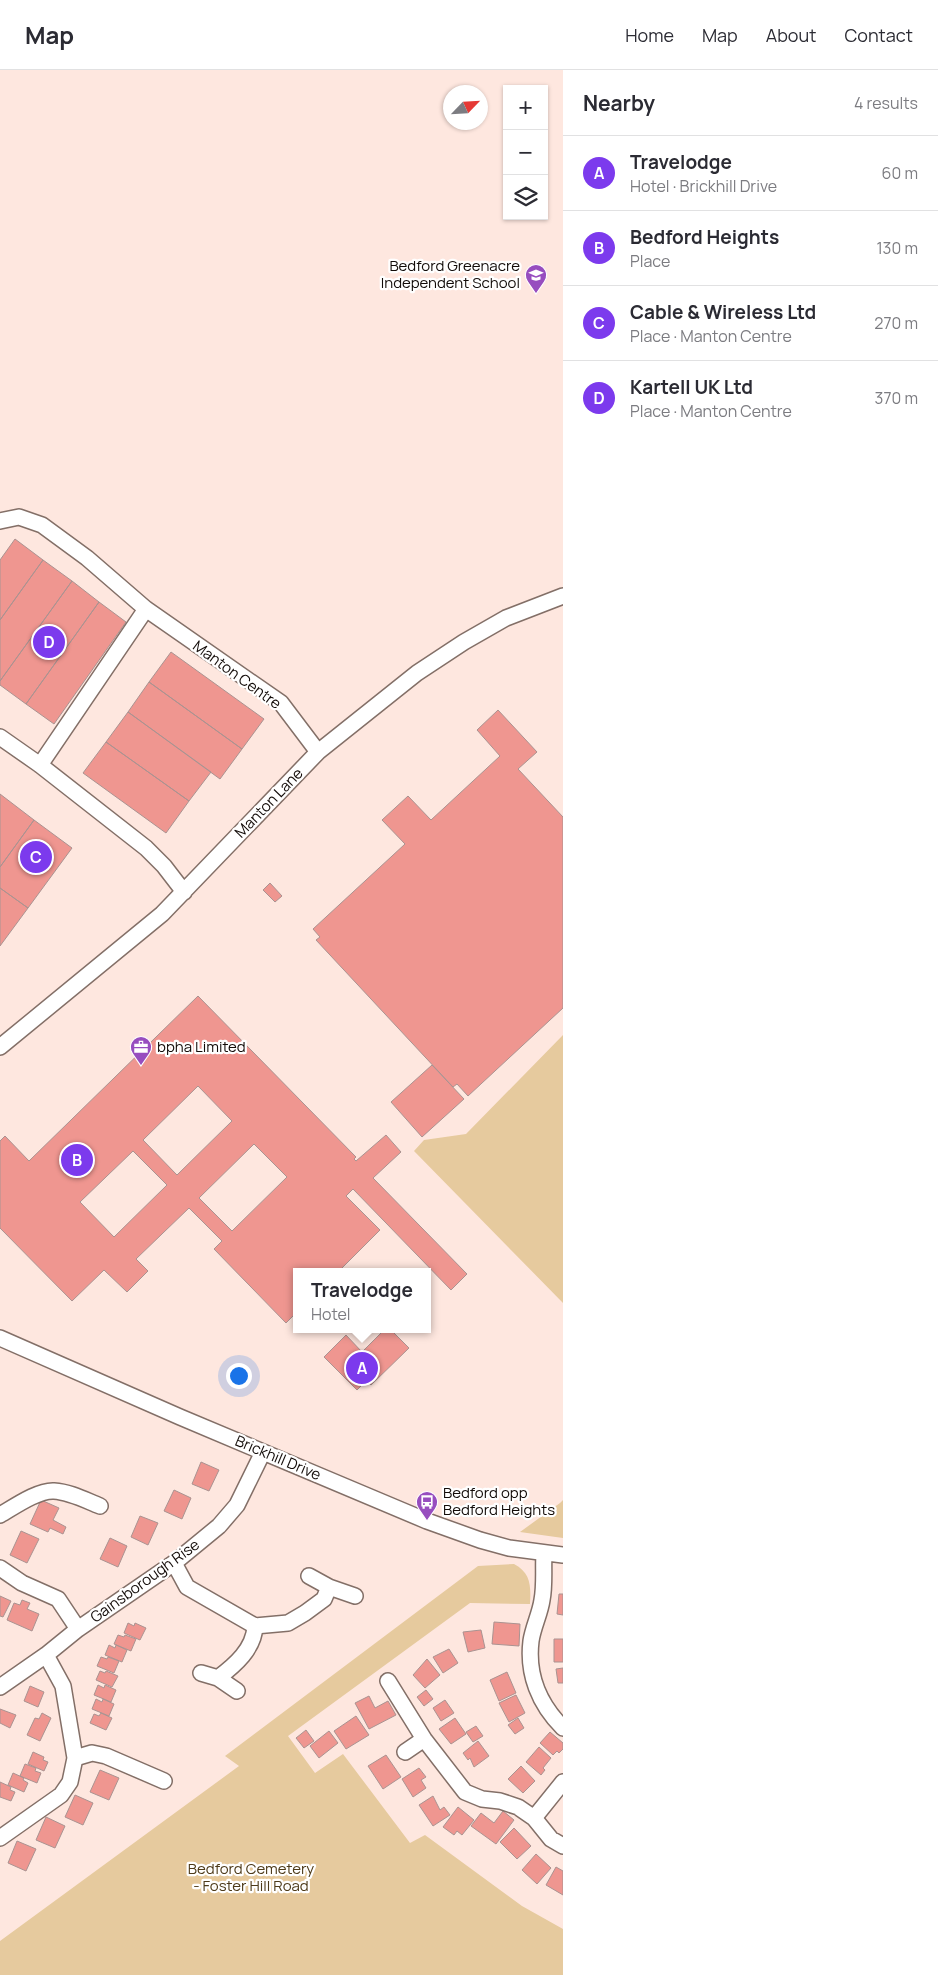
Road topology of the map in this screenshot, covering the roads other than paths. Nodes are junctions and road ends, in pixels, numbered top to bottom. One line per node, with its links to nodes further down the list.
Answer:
1 (0, 521): 3 (street, Manton Centre)
2 (563, 596): 5 (street, Manton Lane)
3 (146, 609): 5 (street, Manton Centre); 6 (street)
4 (0, 737): 6 (street)
5 (318, 752): 7 (street, Manton Lane)
6 (40, 765): 7 (street)
7 (184, 892): 8 (street, Manton Lane)
8 (1, 1044)
9 (0, 1338): 10 (street, Brickhill Drive)
10 (263, 1452): 13 (street, Brickhill Drive); 15 (street, Gainsborough Rise)
11 (100, 1506): 12 (street)
12 (0, 1515)
13 (544, 1553): 14 (street, Brickhill Drive); 28 (street)
14 (563, 1555)
15 (174, 1563): 20 (street); 21 (street, Gainsborough Rise)
16 (0, 1568): 21 (street)
17 (308, 1576): 18 (street)
18 (329, 1587): 19 (street); 20 (street)
19 (356, 1596)
20 (255, 1626): 24 (street)
21 (78, 1629): 22 (street, Gainsborough Rise)
22 (46, 1655): 26 (street, Gainsborough Rise); 31 (street)
23 (201, 1673): 24 (street)
24 (218, 1678): 27 (street)
25 (388, 1681): 29 (street)
26 (0, 1687)
27 (237, 1691)
28 (563, 1728)
29 (424, 1739): 30 (street); 34 (street)
30 (405, 1752)
31 (75, 1758): 32 (street); 35 (street)
32 (154, 1780)
33 (563, 1782): 34 (street)
34 (534, 1818): 36 (street)
35 (0, 1838)
36 (563, 1846)

